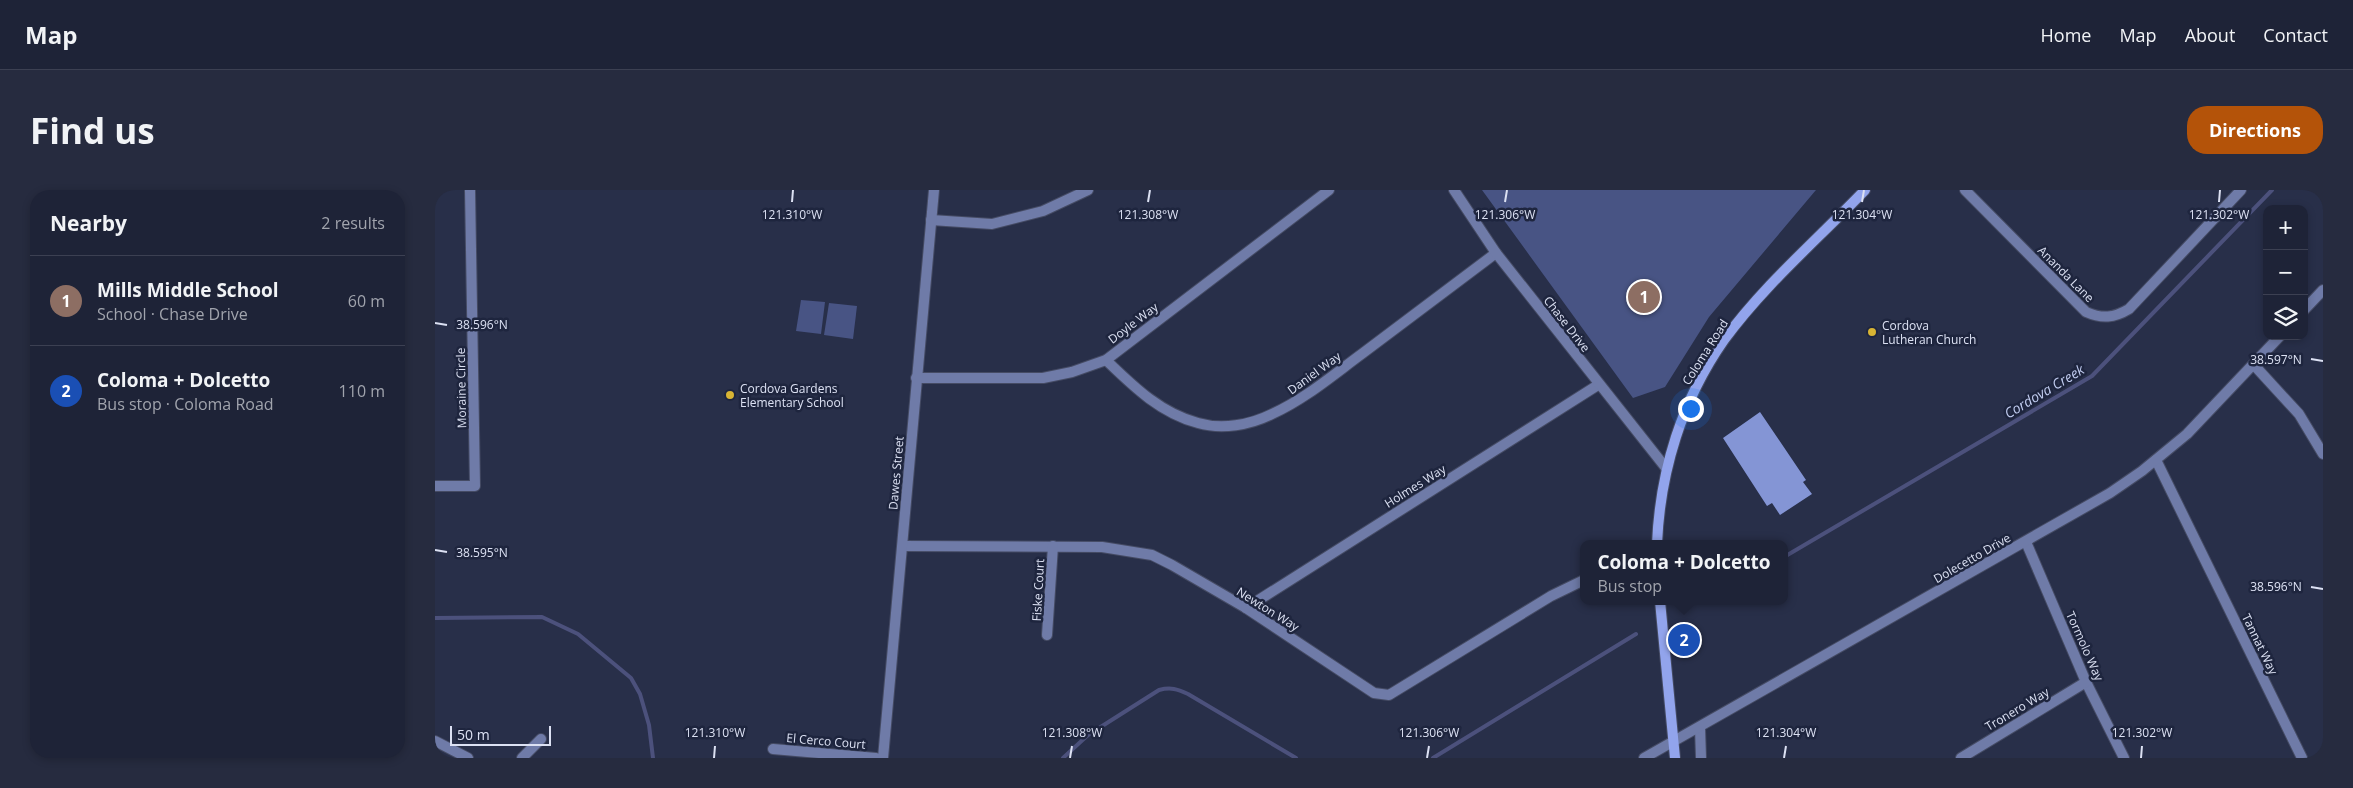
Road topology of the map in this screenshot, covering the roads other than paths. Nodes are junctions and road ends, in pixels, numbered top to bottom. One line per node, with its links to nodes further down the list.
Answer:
1 (470, 190): 21 (street, Moraine Circle)
2 (934, 190): 9 (street, Dawes Street)
3 (1088, 190): 9 (street)
4 (1329, 190): 14 (street, Doyle Way)
5 (1454, 190): 10 (street, Chase Drive)
6 (1865, 190): 20 (main road, Coloma Road)
7 (1965, 190): 8 (street, Ananda Lane)
8 (2241, 190)
9 (931, 220): 16 (street, Dawes Street)
10 (1496, 253): 14 (street, Daniel Way); 17 (street, Chase Drive)
11 (2323, 290): 12 (street)
12 (2308, 306)
13 (2276, 340): 15 (street, Dolecetto Drive)
14 (1106, 360): 16 (street, Doyle Way)
15 (2254, 365): 18 (street); 19 (street, Dolecetto Drive)
16 (916, 378): 24 (street, Dawes Street)
17 (1599, 385): 20 (street, Chase Drive); 28 (street, Holmes Way)
18 (2323, 454)
19 (2156, 460): 23 (street, Dolecetto Drive); 45 (street, Tannat Way)
20 (1666, 468): 22 (main road, Coloma Road)
21 (435, 486)
22 (1657, 540)
23 (2026, 542): 30 (street, Tormolo Way); 31 (street, Dolecetto Drive)
24 (903, 546): 25 (street, Newton Way); 39 (street, Dawes Street)
25 (1053, 546): 28 (street, Newton Way); 29 (street, Fiske Court)
26 (1580, 582): 28 (street, Newton Way)
27 (1660, 605): 34 (main road)
28 (1246, 608)
29 (1047, 635)
30 (2086, 682): 43 (street, Tronero Way); 44 (street, Tormolo Way)
31 (1700, 728): 34 (street, Dolecetto Drive); 42 (street)
32 (541, 739): 37 (street)
33 (435, 741): 36 (street)
34 (1674, 742): 40 (street, Dolecetto Drive); 41 (main road)
35 (773, 749): 38 (street, El Cerco Court)
36 (468, 758)
37 (522, 758)
38 (876, 758)
39 (883, 758)
40 (1644, 758)
41 (1675, 758)
42 (1701, 758)
43 (1961, 758)
44 (2124, 758)
45 (2302, 758)

